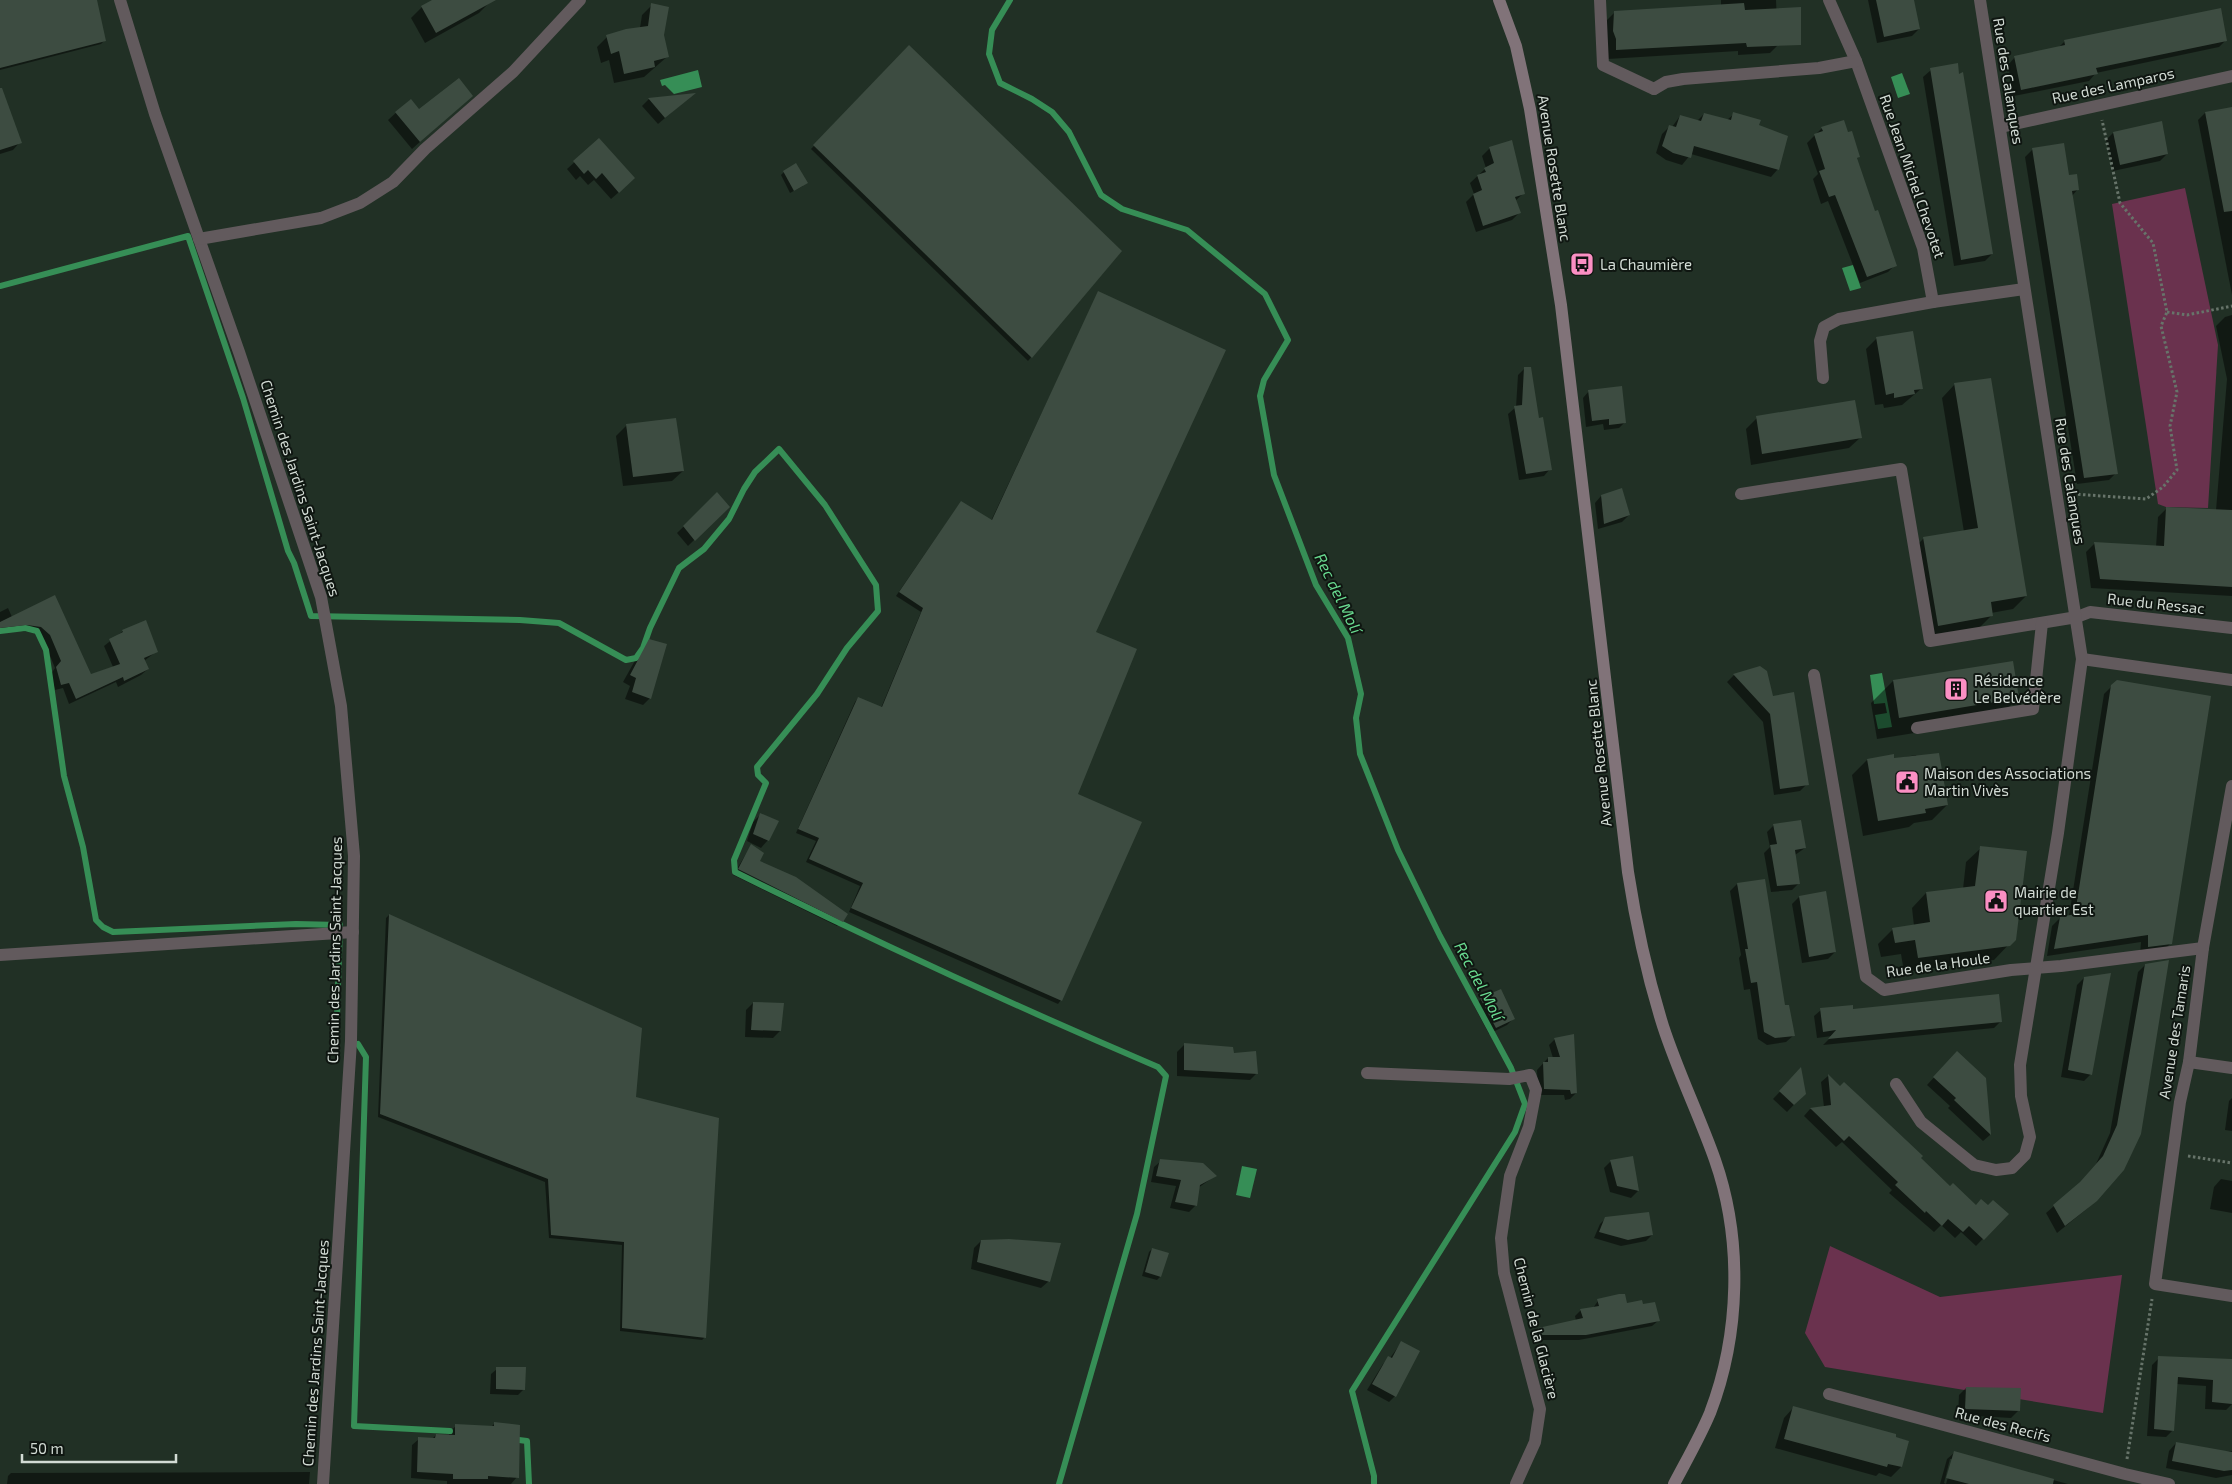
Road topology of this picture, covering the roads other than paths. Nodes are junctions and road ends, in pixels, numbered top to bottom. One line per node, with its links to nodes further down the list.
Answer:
1 (120, 0): 10 (street, Chemin des Jardins Saint-Jacques)
2 (580, 0): 10 (street)
3 (1499, 0): 36 (main road, Avenue Rosette Blanc)
4 (1600, 0): 7 (street)
5 (1829, 0): 7 (street, Rue Jean Michel Chevotet)
6 (1980, 0): 9 (street, Rue des Calanques)
7 (1856, 61): 12 (street, Rue Jean Michel Chevotet)
8 (2232, 76): 9 (street, Rue des Lamparos)
9 (2001, 127): 11 (street, Rue des Calanques)
10 (199, 239): 23 (street, Chemin des Jardins Saint-Jacques)
11 (2024, 289): 12 (street); 15 (street, Rue des Calanques)
12 (1933, 302): 13 (street)
13 (1823, 378)
14 (1741, 494): 16 (street, Rue du Ressac)
15 (2077, 617): 16 (street, Rue du Ressac); 17 (street, Rue du Ressac); 18 (street, Rue des Calanques)
16 (2042, 623): 21 (street)
17 (2232, 628)
18 (2082, 659): 20 (street); 26 (street, Rue des Calanques)
19 (1814, 675): 26 (street, Rue de la Houle)
20 (2232, 680)
21 (1917, 728)
22 (2232, 786): 24 (street, Avenue des Tamaris)
23 (342, 932): 25 (street); 34 (street, Chemin des Jardins Saint-Jacques)
24 (2203, 948): 26 (street, Rue de la Houle); 27 (street, Avenue des Tamaris)
25 (0, 955)
26 (2035, 967): 30 (street, Rue des Calanques)
27 (2189, 1062): 28 (street); 31 (street, Avenue des Tamaris)
28 (2232, 1068)
29 (1367, 1073): 35 (street, Chemin de la Glacière)
30 (1896, 1084)
31 (2232, 1296)
32 (1829, 1394): 33 (street, Rue des Recifs)
33 (2148, 1482): 37 (street, Rue des Recifs)
34 (323, 1484)
35 (1516, 1484)
36 (1674, 1484)
37 (2169, 1484)

